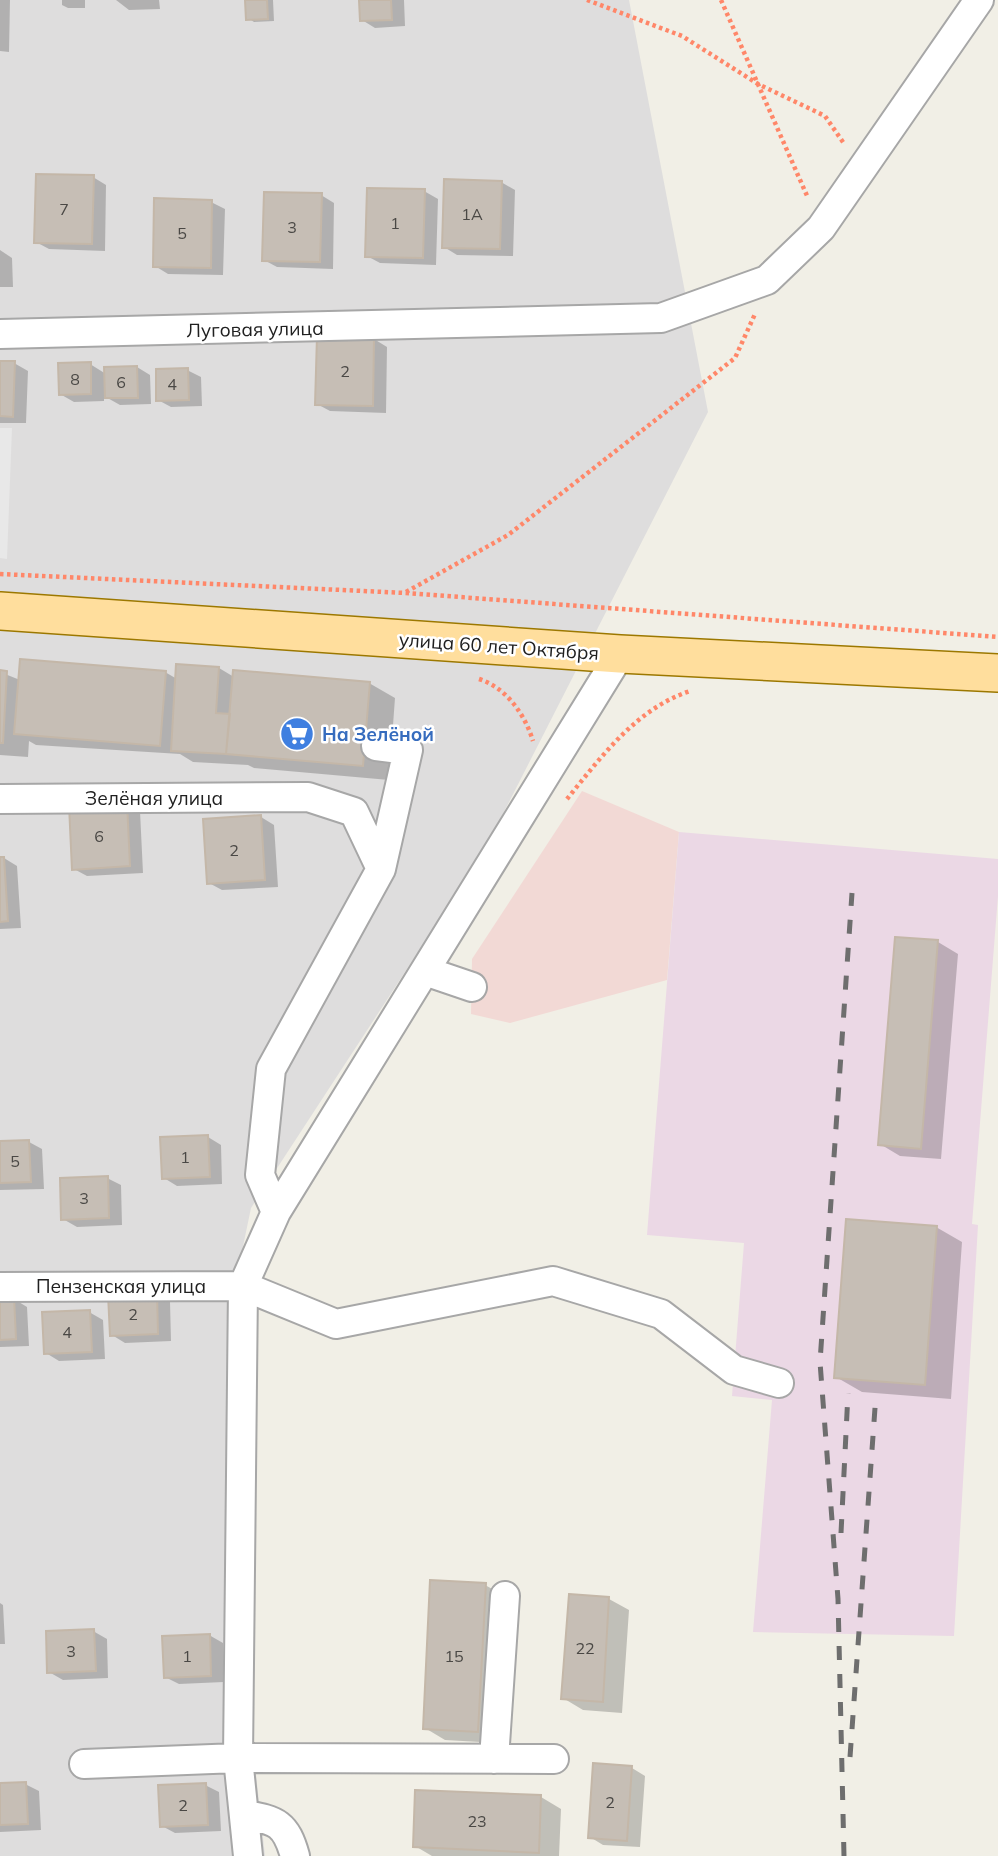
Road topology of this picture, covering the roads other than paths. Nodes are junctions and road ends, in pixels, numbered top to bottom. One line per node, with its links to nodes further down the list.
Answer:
1 (979, 0): 2 (street, Луговая улица)
2 (0, 334)
3 (0, 611): 4 (main road, улица 60 лет Октября)
4 (620, 654): 5 (main road, улица 60 лет Октября); 9 (street)
5 (998, 673)
6 (376, 746): 8 (street)
7 (0, 799): 8 (street, Зелёная улица)
8 (381, 869): 11 (street)
9 (425, 971): 10 (street); 11 (street)
10 (471, 988)
11 (276, 1212): 12 (street)
12 (243, 1286): 13 (street, Пензенская улица); 14 (street); 16 (street)
13 (0, 1287)
14 (779, 1383)
15 (505, 1596): 17 (street)
16 (239, 1758): 17 (street); 19 (street); 20 (street)
17 (494, 1759): 18 (street)
18 (554, 1759)
19 (83, 1764)
20 (245, 1815): 21 (street); 22 (street)
21 (248, 1856)
22 (295, 1856)

